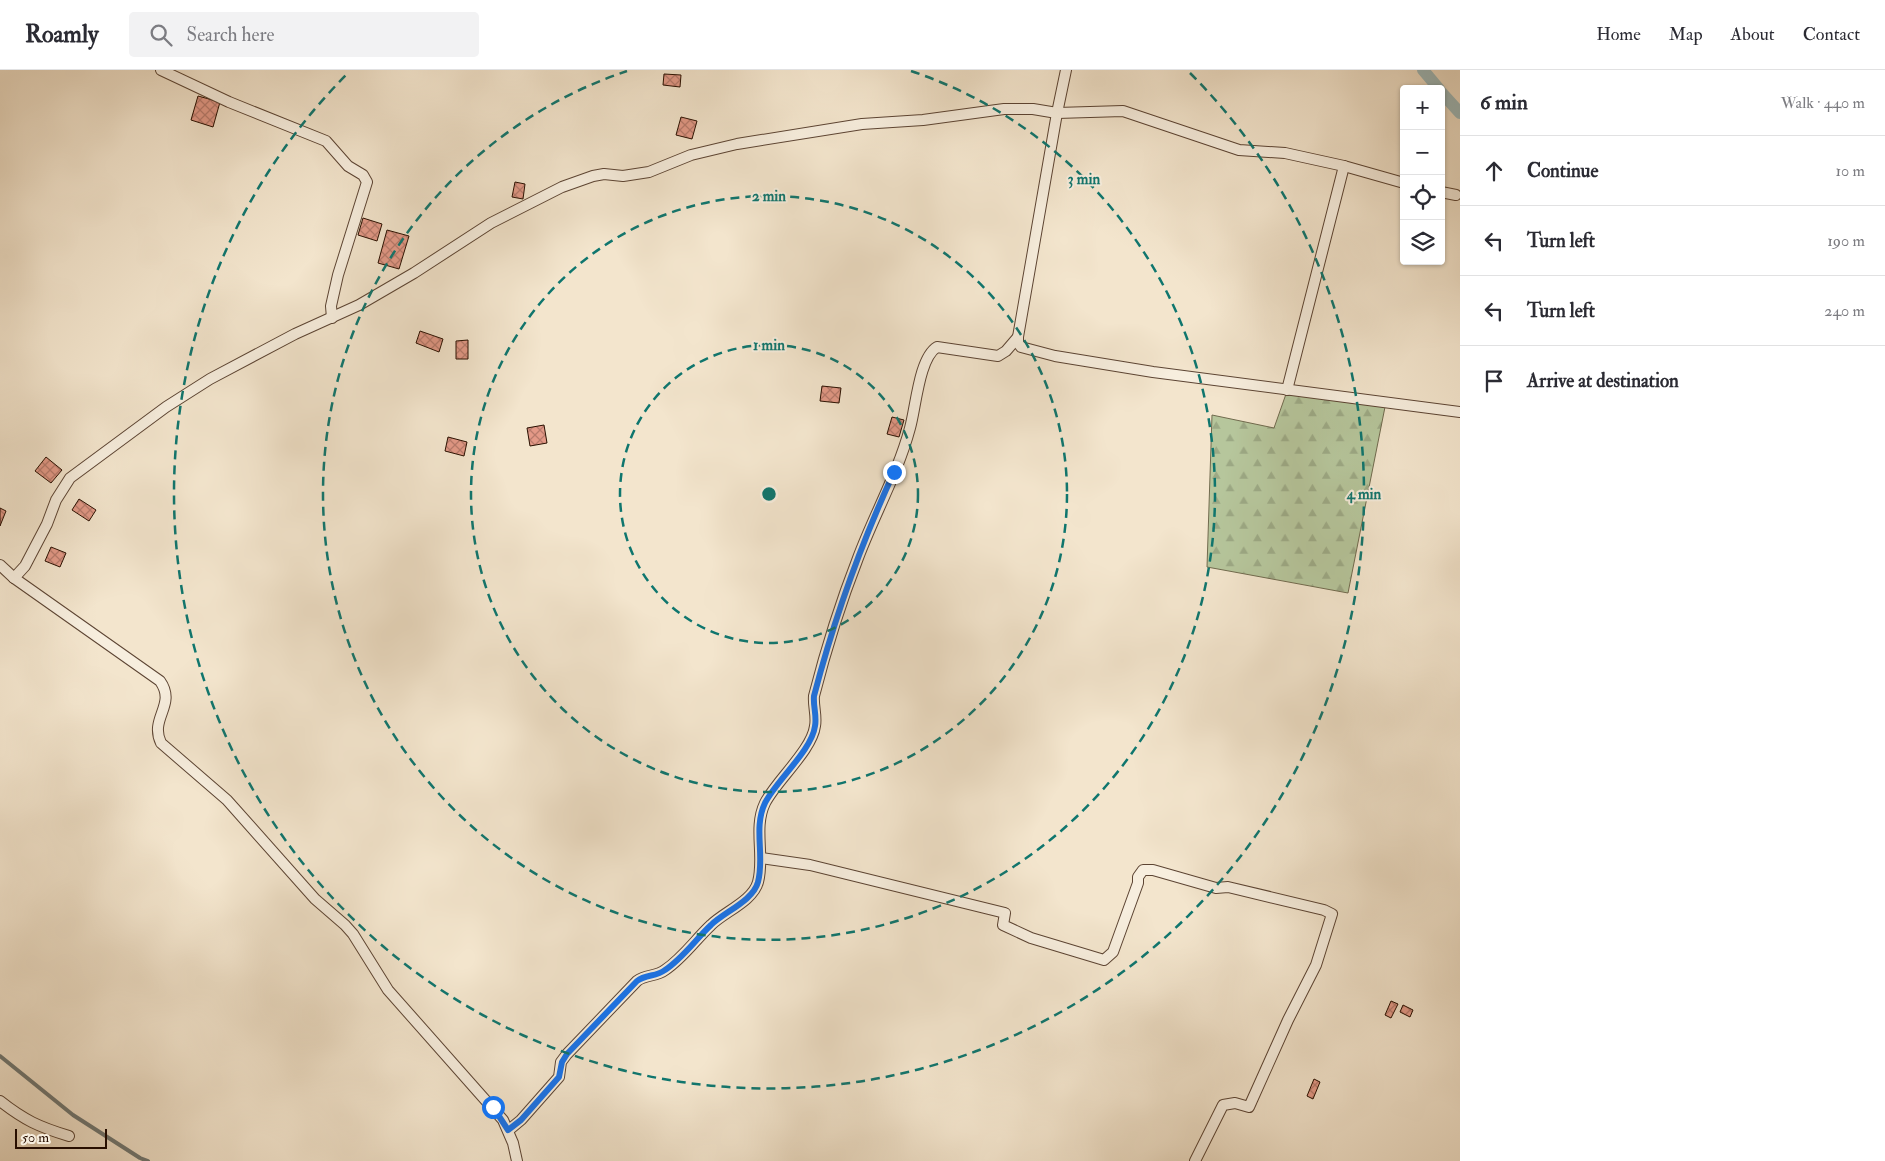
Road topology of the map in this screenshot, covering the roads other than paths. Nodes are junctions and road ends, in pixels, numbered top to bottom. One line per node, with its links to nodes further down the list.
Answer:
1 (162, 70): 8 (street)
2 (1066, 70): 3 (street)
3 (1057, 113): 4 (street); 8 (street); 9 (street)
4 (1344, 166): 5 (street); 10 (street)
5 (1400, 182)
6 (1445, 193): 7 (street)
7 (1456, 195)
8 (332, 318): 13 (street)
9 (1018, 337): 10 (street); 14 (street)
10 (1287, 390): 11 (street)
11 (1460, 412)
12 (0, 565): 13 (street)
13 (14, 578): 16 (street)
14 (761, 858): 16 (street); 19 (street)
15 (0, 1101): 17 (street)
16 (508, 1130): 18 (street)
17 (68, 1136)
18 (517, 1161)
19 (1195, 1161)

